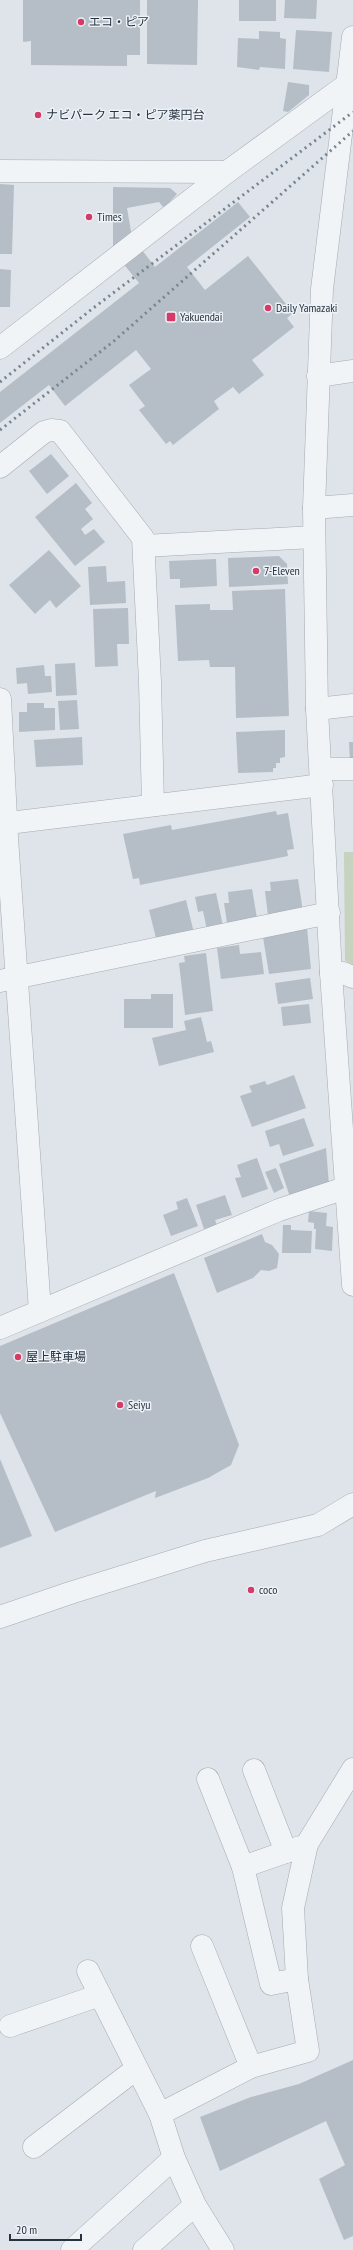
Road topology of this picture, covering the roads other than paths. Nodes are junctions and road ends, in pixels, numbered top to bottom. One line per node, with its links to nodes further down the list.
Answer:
1 (353, 37): 2 (street)
2 (348, 83): 3 (street); 5 (street)
3 (346, 160): 10 (street)
4 (0, 171): 5 (street)
5 (227, 172): 7 (street)
6 (0, 326): 7 (street)
7 (27, 326): 8 (street)
8 (0, 348)
9 (353, 371): 10 (street)
10 (318, 376): 13 (street)
11 (0, 467): 15 (street)
12 (353, 505): 13 (street)
13 (314, 508): 14 (street)
14 (314, 537): 15 (street); 19 (street)
15 (144, 546): 22 (street)
16 (0, 699): 18 (street)
17 (353, 705): 19 (street)
18 (0, 707): 23 (street)
19 (317, 709): 21 (street)
20 (353, 769): 21 (street)
21 (322, 777): 22 (street); 24 (street)
22 (153, 805): 23 (street)
23 (3, 824): 27 (street)
24 (329, 913): 25 (street); 27 (street)
25 (331, 972): 26 (street); 28 (street)
26 (353, 977)
27 (8, 980): 30 (street)
28 (349, 1176): 29 (street); 30 (street)
29 (353, 1285)
30 (40, 1311): 31 (street)
31 (0, 1328)
32 (353, 1504): 33 (street)
33 (0, 1617)
34 (353, 1768): 37 (street)
35 (254, 1770): 38 (street)
36 (208, 1779): 39 (street)
37 (307, 1844): 38 (street); 42 (street)
38 (286, 1852): 39 (street)
39 (243, 1867): 42 (street)
40 (202, 1946): 45 (street)
41 (88, 1971): 43 (street)
42 (297, 1979): 45 (street)
43 (100, 1995): 44 (street); 46 (street)
44 (10, 2026)
45 (251, 2067): 47 (street)
46 (136, 2069): 47 (street); 48 (street)
47 (160, 2114): 49 (street)
48 (34, 2147)
49 (174, 2158): 50 (street); 51 (street)
50 (195, 2205): 52 (street); 53 (street)
51 (72, 2250)
52 (144, 2250)
53 (223, 2250)

